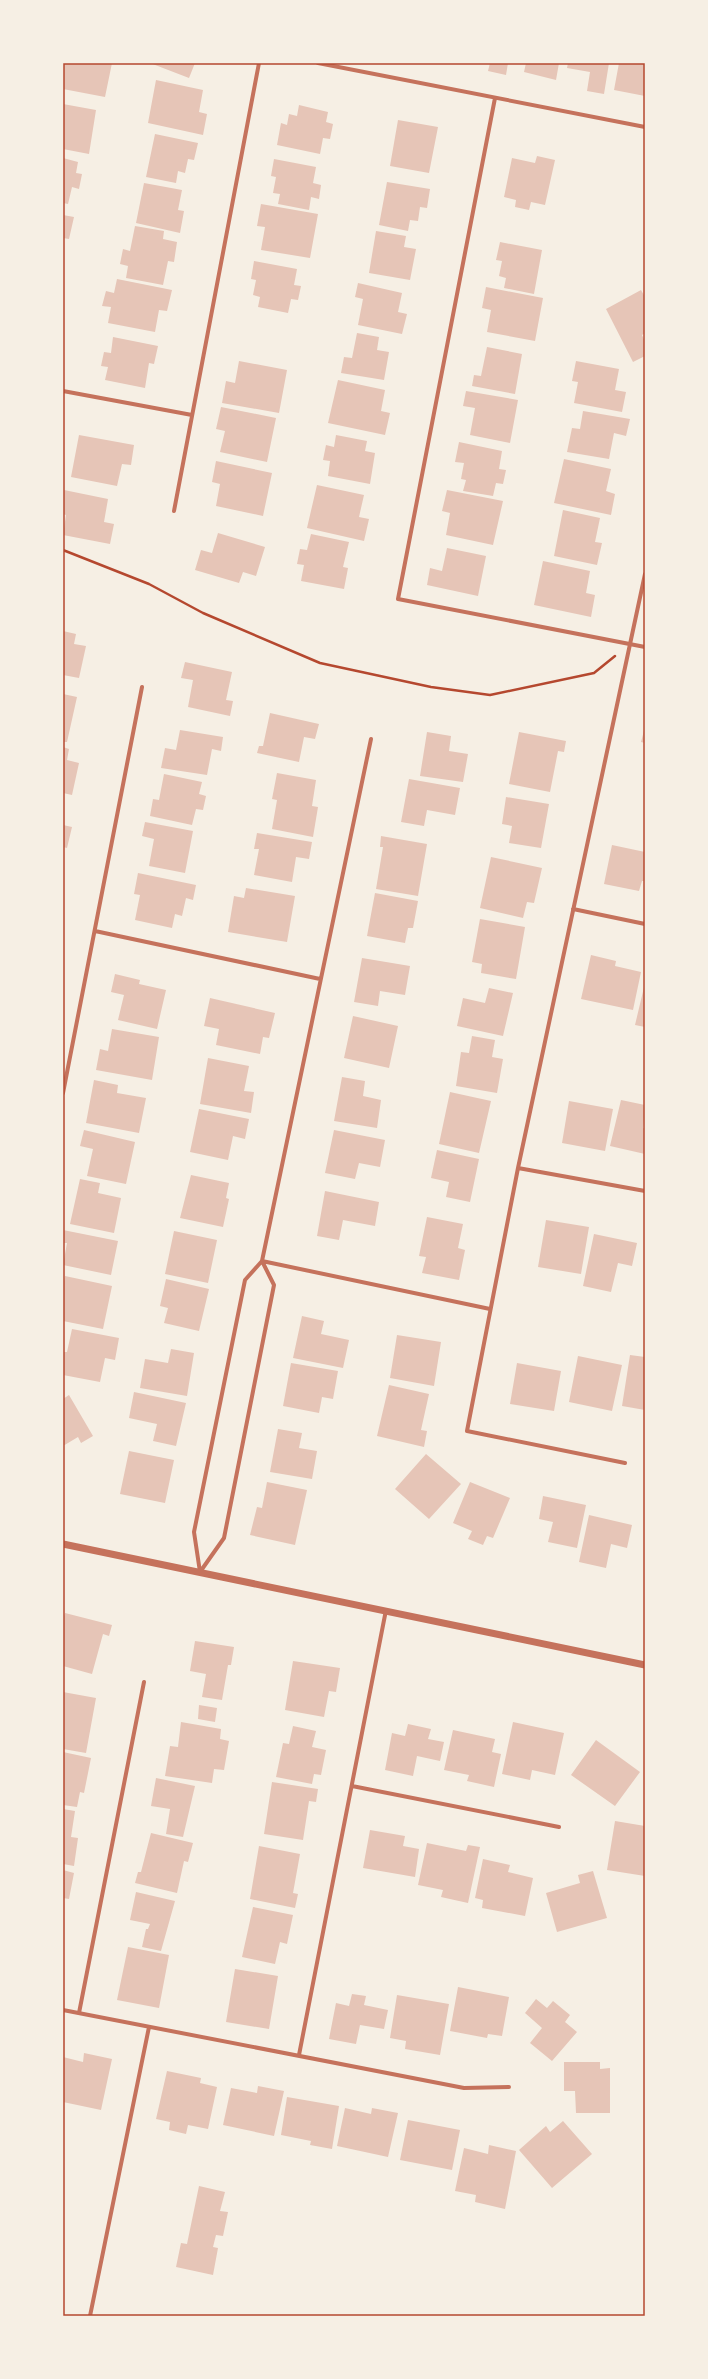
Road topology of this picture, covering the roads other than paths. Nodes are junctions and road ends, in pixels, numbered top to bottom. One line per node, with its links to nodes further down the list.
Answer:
1 (259, 63): 6 (street)
2 (318, 63): 3 (street)
3 (495, 98): 4 (street); 9 (street)
4 (645, 127)
5 (63, 391): 6 (street)
6 (192, 415): 7 (street)
7 (174, 511)
8 (645, 574): 9 (street)
9 (631, 644): 10 (street); 13 (street)
10 (645, 647)
11 (142, 688): 15 (street)
12 (371, 739): 16 (street)
13 (573, 909): 14 (street); 19 (street)
14 (645, 924)
15 (95, 931): 16 (street); 17 (street)
16 (320, 979): 21 (street)
17 (64, 1080): 18 (street)
18 (63, 1093)
19 (518, 1168): 20 (street); 22 (street)
20 (645, 1192)
21 (262, 1261): 22 (street); 25 (street); 25 (street)
22 (490, 1309): 23 (street)
23 (625, 1463)
24 (63, 1544): 25 (street)
25 (200, 1572): 26 (street)
26 (386, 1610): 27 (street); 29 (street)
27 (645, 1666)
28 (144, 1682): 32 (street)
29 (352, 1786): 30 (street); 34 (street)
30 (559, 1827)
31 (63, 2010): 32 (street)
32 (79, 2013): 33 (street)
33 (149, 2027): 34 (street); 36 (street)
34 (299, 2055): 35 (street)
35 (509, 2088)
36 (90, 2316)

